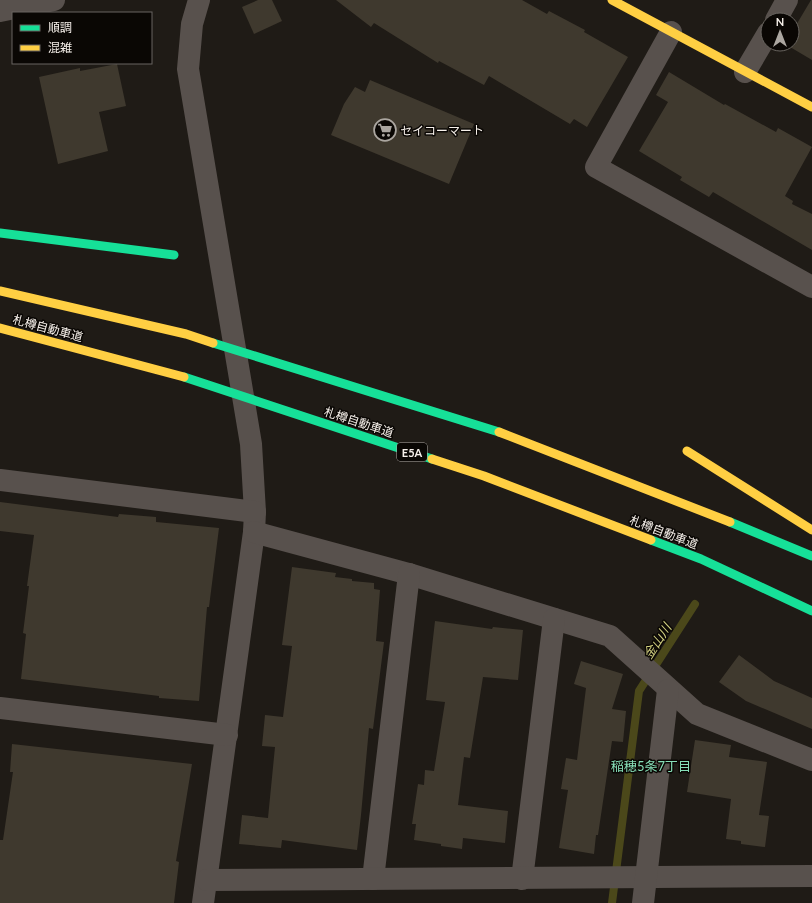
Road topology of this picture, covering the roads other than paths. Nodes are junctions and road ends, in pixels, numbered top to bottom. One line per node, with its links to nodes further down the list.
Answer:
1 (54, 0): 5 (street)
2 (199, 0): 18 (street)
3 (612, 0): 7 (main road)
4 (787, 0): 6 (street)
5 (0, 11)
6 (780, 12)
7 (671, 32): 9 (main road); 13 (street)
8 (760, 47): 9 (street)
9 (746, 72): 10 (main road)
10 (812, 107)
11 (0, 234): 12 (main road)
12 (174, 255)
13 (812, 287)
14 (0, 291): 20 (main road, 札樽自動車道)
15 (0, 328): 22 (main road, 札樽自動車道 / E5A)
16 (687, 451): 19 (main road)
17 (0, 480): 18 (street)
18 (255, 522): 21 (street); 26 (street)
19 (812, 530)
20 (812, 556)
21 (409, 574): 23 (street); 30 (street)
22 (812, 611)
23 (554, 619): 24 (street); 31 (street)
24 (666, 688): 27 (street); 29 (street)
25 (0, 708): 26 (street)
26 (227, 735): 32 (street)
27 (812, 760)
28 (812, 876): 29 (street)
29 (640, 877): 31 (street); 34 (street)
30 (373, 879): 31 (street); 32 (street)
31 (522, 879)
32 (206, 880): 33 (street)
33 (203, 903)
34 (643, 903)

